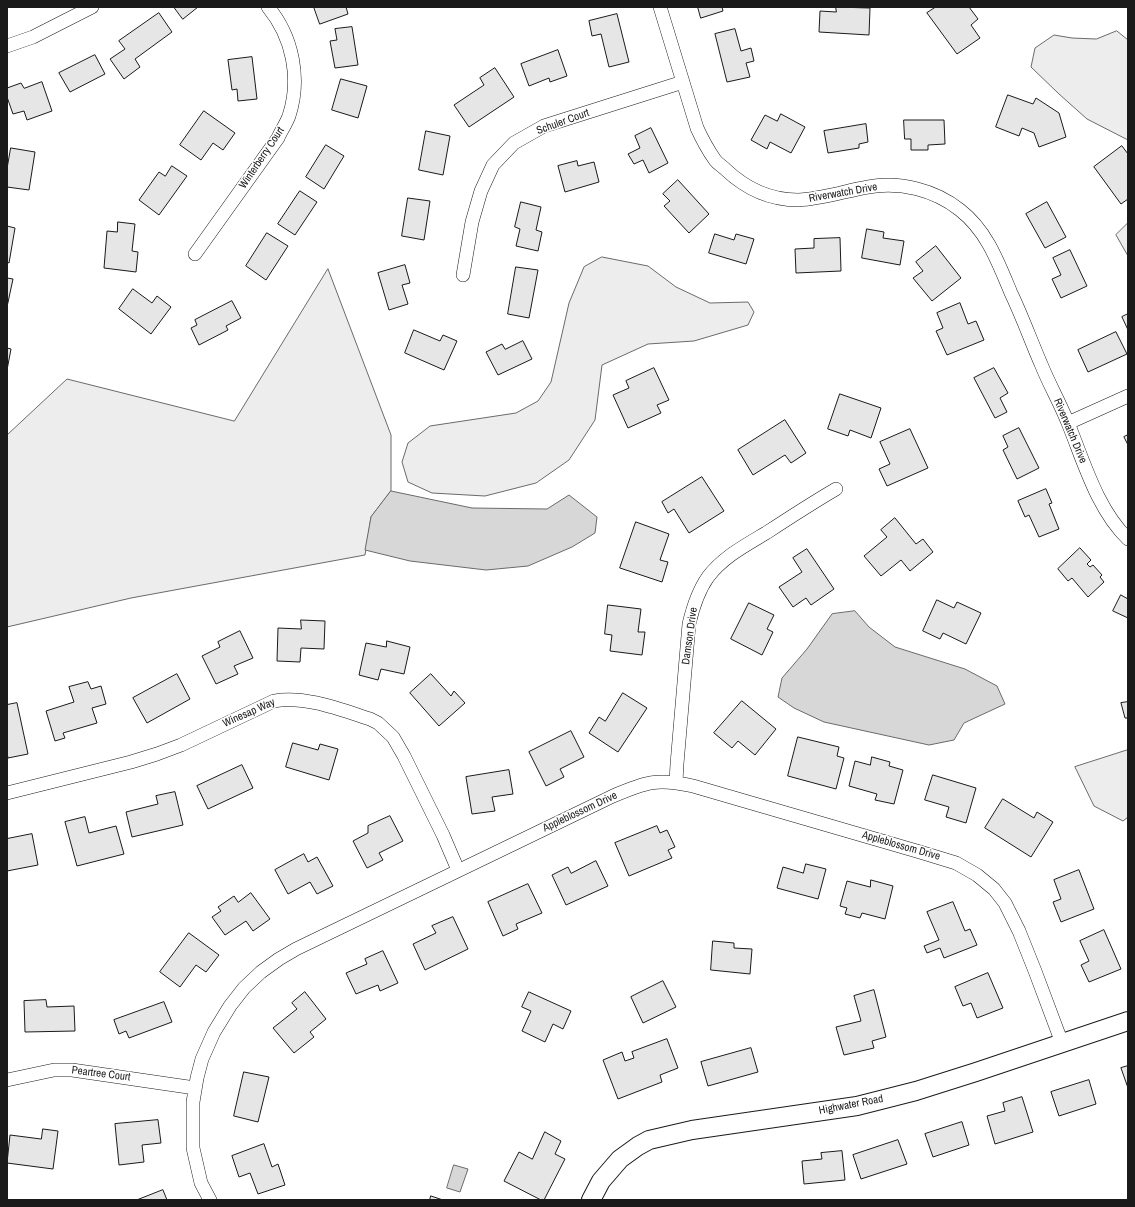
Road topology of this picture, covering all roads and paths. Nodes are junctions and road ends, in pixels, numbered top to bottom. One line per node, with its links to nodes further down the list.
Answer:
1 (92, 7): 4 (street)
2 (268, 7): 6 (street, Winterberry Court)
3 (660, 7): 5 (street, Riverwatch Drive)
4 (7, 46)
5 (683, 82): 7 (street, Schuler Court); 9 (street, Riverwatch Drive)
6 (195, 254)
7 (463, 275)
8 (1128, 396): 9 (street)
9 (1068, 423): 11 (street, Riverwatch Drive)
10 (836, 489): 12 (street, Damson Drive)
11 (1128, 539)
12 (676, 782): 14 (street, Appleblossom Drive); 16 (street, Appleblossom Drive)
13 (7, 793): 14 (street, Winesap Way)
14 (458, 870): 18 (street, Appleblossom Drive)
15 (1128, 1021): 16 (street, Highwater Road)
16 (1062, 1042): 20 (street, Highwater Road)
17 (7, 1080): 18 (street, Peartree Court)
18 (195, 1088): 19 (street, Appleblossom Drive)
19 (210, 1200)
20 (591, 1200)

